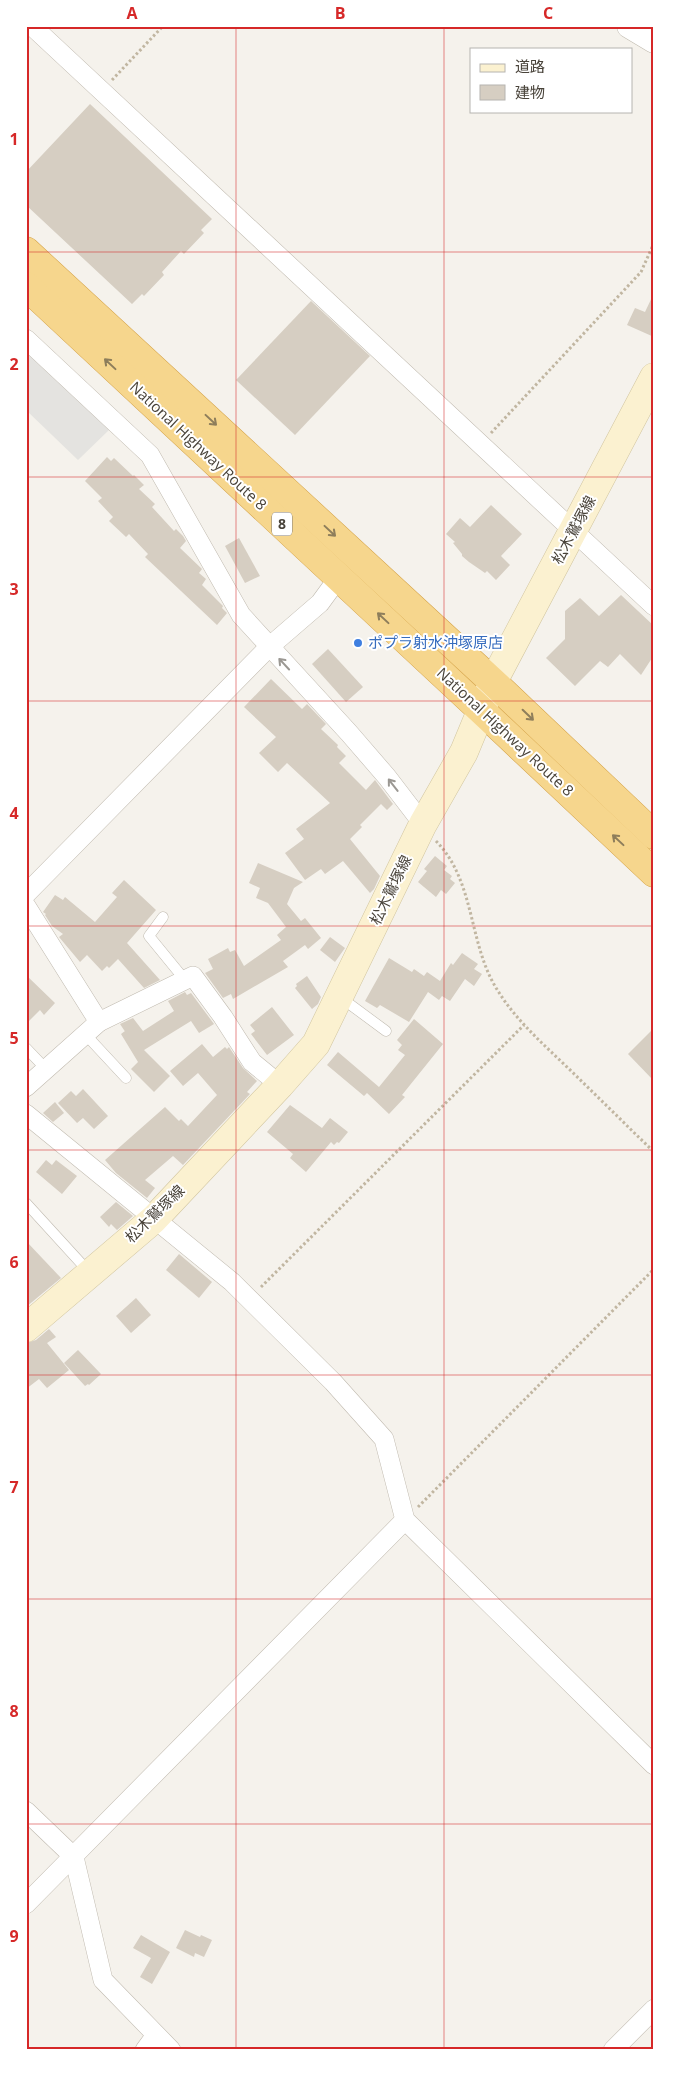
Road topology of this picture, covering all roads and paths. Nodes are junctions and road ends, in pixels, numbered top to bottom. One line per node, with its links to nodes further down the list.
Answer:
1 (32, 26): 5 (street)
2 (163, 26): 5 (path)
3 (630, 26): 4 (street)
4 (654, 40)
5 (101, 91): 15 (street)
6 (26, 234): 14 (highway)
7 (654, 243): 15 (path)
8 (26, 251): 14 (highway, National Highway Route 8 / 8)
9 (26, 286): 11 (highway, National Highway Route 8 / 8)
10 (26, 295): 11 (highway)
11 (81, 338): 17 (highway, National Highway Route 8 / 8, one-way to 11)
12 (26, 339): 19 (street)
13 (654, 377): 16 (main road, 松木鷲塚線)
14 (190, 402): 20 (highway, National Highway Route 8 / 8, one-way to 20)
15 (480, 445): 16 (street)
16 (574, 531): 18 (street); 20 (main road, 松木鷲塚線)
17 (339, 577): 19 (street); 21 (highway, National Highway Route 8 / 8, one-way to 17)
18 (654, 606)
19 (269, 648): 22 (street, one-way to 19); 25 (street)
20 (493, 682): 21 (main road, 松木鷲塚線); 23 (highway, National Highway Route 8 / 8, one-way to 23)
21 (482, 711): 22 (main road, 松木鷲塚線); 24 (highway, National Highway Route 8 / 8, one-way to 21)
22 (422, 825): 29 (main road, 松木鷲塚線); 30 (path)
23 (654, 835)
24 (654, 873)
25 (26, 894)
26 (26, 906): 31 (street)
27 (163, 917): 28 (lane)
28 (185, 980): 31 (street); 36 (street)
29 (339, 996): 32 (lane); 36 (main road, 松木鷲塚線)
30 (524, 1025): 39 (path); 44 (path)
31 (92, 1028): 34 (street); 35 (lane)
32 (386, 1031)
33 (26, 1048): 34 (lane)
34 (46, 1069): 37 (street)
35 (126, 1078)
36 (280, 1085): 41 (main road, 松木鷲塚線)
37 (26, 1087)
38 (26, 1114): 41 (street)
39 (654, 1152)
40 (26, 1204): 43 (lane)
41 (154, 1218): 43 (main road, 松木鷲塚線); 44 (street)
42 (654, 1269): 46 (path)
43 (90, 1272): 45 (main road, 松木鷲塚線)
44 (249, 1300): 46 (street)
45 (26, 1328)
46 (405, 1520): 47 (street); 49 (street)
47 (654, 1765)
48 (26, 1811): 49 (street)
49 (74, 1857): 50 (street); 52 (street)
50 (26, 1904)
51 (654, 2008): 54 (street)
52 (150, 2042): 53 (street)
53 (170, 2050)
54 (613, 2050)

